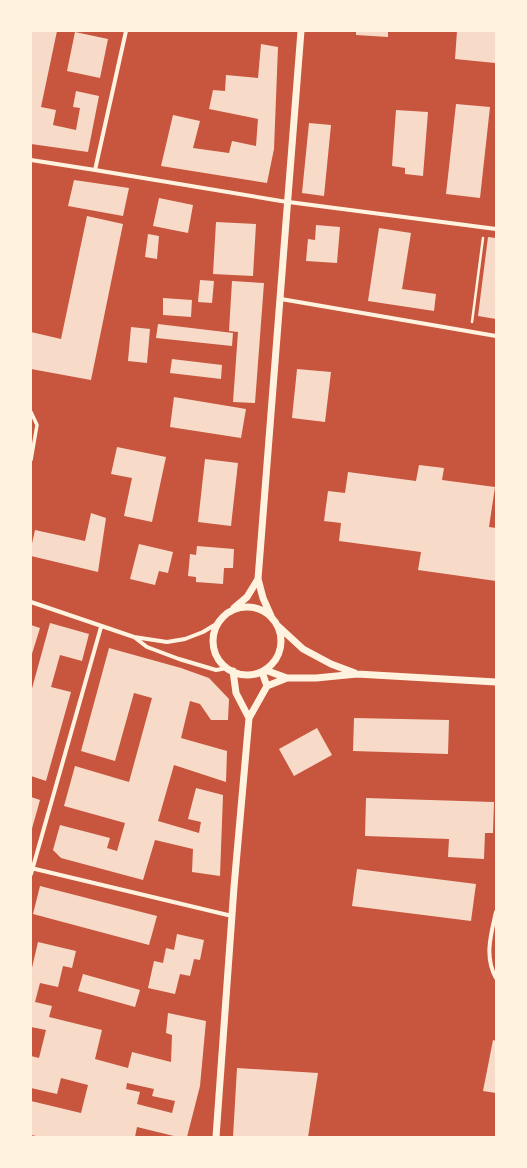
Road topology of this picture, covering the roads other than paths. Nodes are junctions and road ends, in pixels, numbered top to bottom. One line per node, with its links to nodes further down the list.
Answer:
1 (126, 31): 4 (street)
2 (301, 31): 5 (street)
3 (31, 160): 4 (street)
4 (95, 170): 5 (street)
5 (288, 202): 6 (street); 7 (street)
6 (496, 229)
7 (281, 299): 8 (street); 11 (street)
8 (496, 336)
9 (31, 412): 10 (street)
10 (31, 460)
11 (258, 579): 13 (street); 14 (street)
12 (31, 602): 17 (street)
13 (232, 610): 14 (street); 15 (street)
14 (271, 616): 16 (street)
15 (218, 623): 18 (street); 19 (street)
16 (278, 626): 20 (street); 21 (street)
17 (101, 627): 18 (street); 26 (street)
18 (134, 637): 19 (street)
19 (230, 670): 20 (street); 25 (street)
20 (264, 671): 22 (street); 24 (street)
21 (357, 674): 22 (street); 23 (street)
22 (287, 678): 24 (street)
23 (496, 682)
24 (267, 686): 25 (street)
25 (249, 718): 29 (street)
26 (32, 868): 27 (street); 29 (street)
27 (31, 874)
28 (496, 912): 30 (street)
29 (232, 916): 31 (street)
30 (495, 976)
31 (216, 1137)

